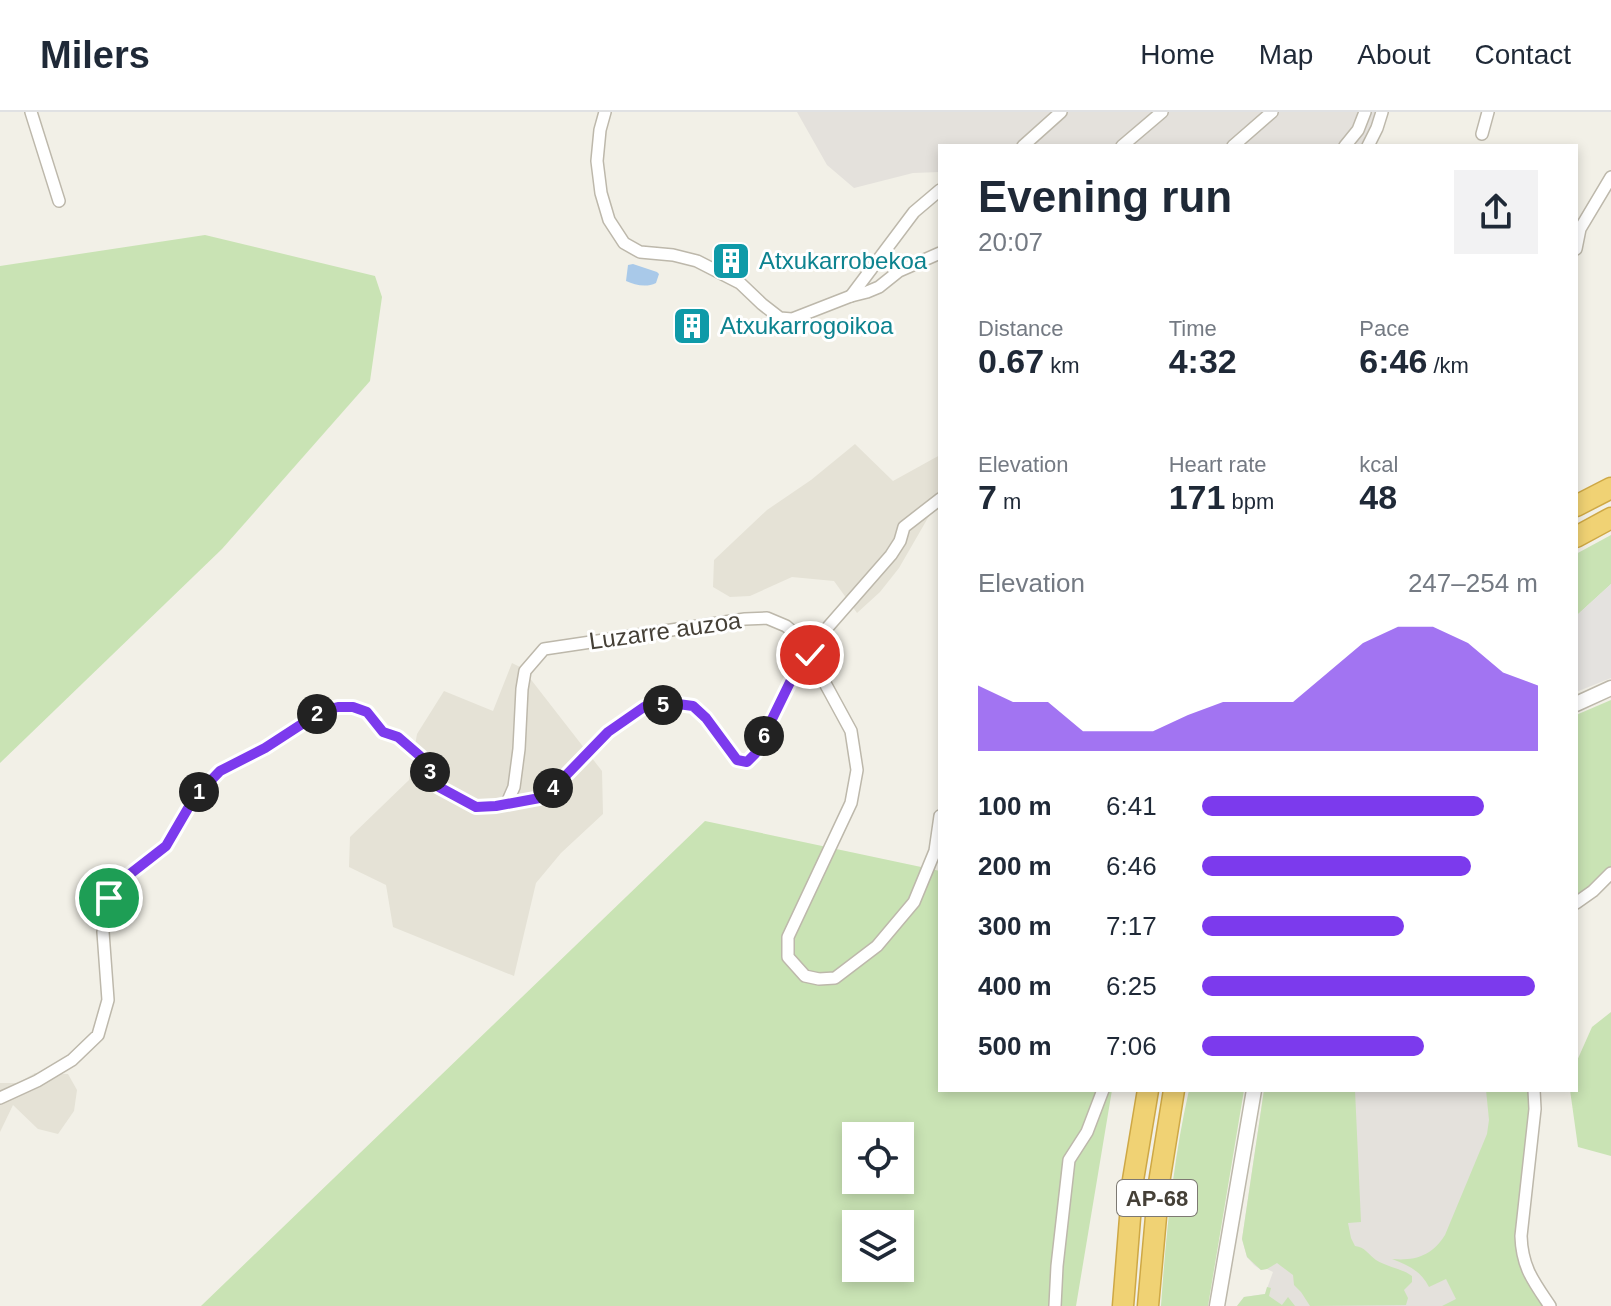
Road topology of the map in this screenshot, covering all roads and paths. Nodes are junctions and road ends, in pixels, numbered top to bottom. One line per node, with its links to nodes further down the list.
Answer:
1 (31, 112): 17 (street)
2 (605, 112): 20 (street)
3 (1061, 112): 10 (street)
4 (1162, 112): 11 (street)
5 (1272, 112): 12 (street)
6 (1365, 112): 13 (street)
7 (1382, 112): 14 (street)
8 (1488, 112): 9 (street)
9 (1482, 134)
10 (1025, 144)
11 (1124, 144)
12 (1235, 144)
13 (1347, 144)
14 (1369, 144)
15 (1611, 177): 18 (street)
16 (938, 192): 20 (street)
17 (59, 201)
18 (1578, 239)
19 (938, 254): 20 (street)
20 (851, 296)
21 (1611, 488): 23 (highway)
22 (938, 501): 26 (street)
23 (1578, 505)
24 (1611, 518): 25 (highway)
25 (1578, 536)
26 (808, 653): 29 (street); 29 (street, Luzarre auzoa); 30 (street, Luzarre auzoa)
27 (1611, 688): 28 (street)
28 (1578, 703)
29 (507, 803): 38 (street)
30 (938, 830)
31 (1611, 873): 32 (street)
32 (1578, 902)
33 (1102, 1092): 39 (street)
34 (1148, 1092): 40 (highway, AP-68)
35 (1174, 1092): 41 (highway, AP-68)
36 (1254, 1092): 42 (street)
37 (1534, 1092): 43 (street)
38 (0, 1098)
39 (1055, 1306)
40 (1123, 1306)
41 (1148, 1306)
42 (1217, 1306)
43 (1550, 1306)

